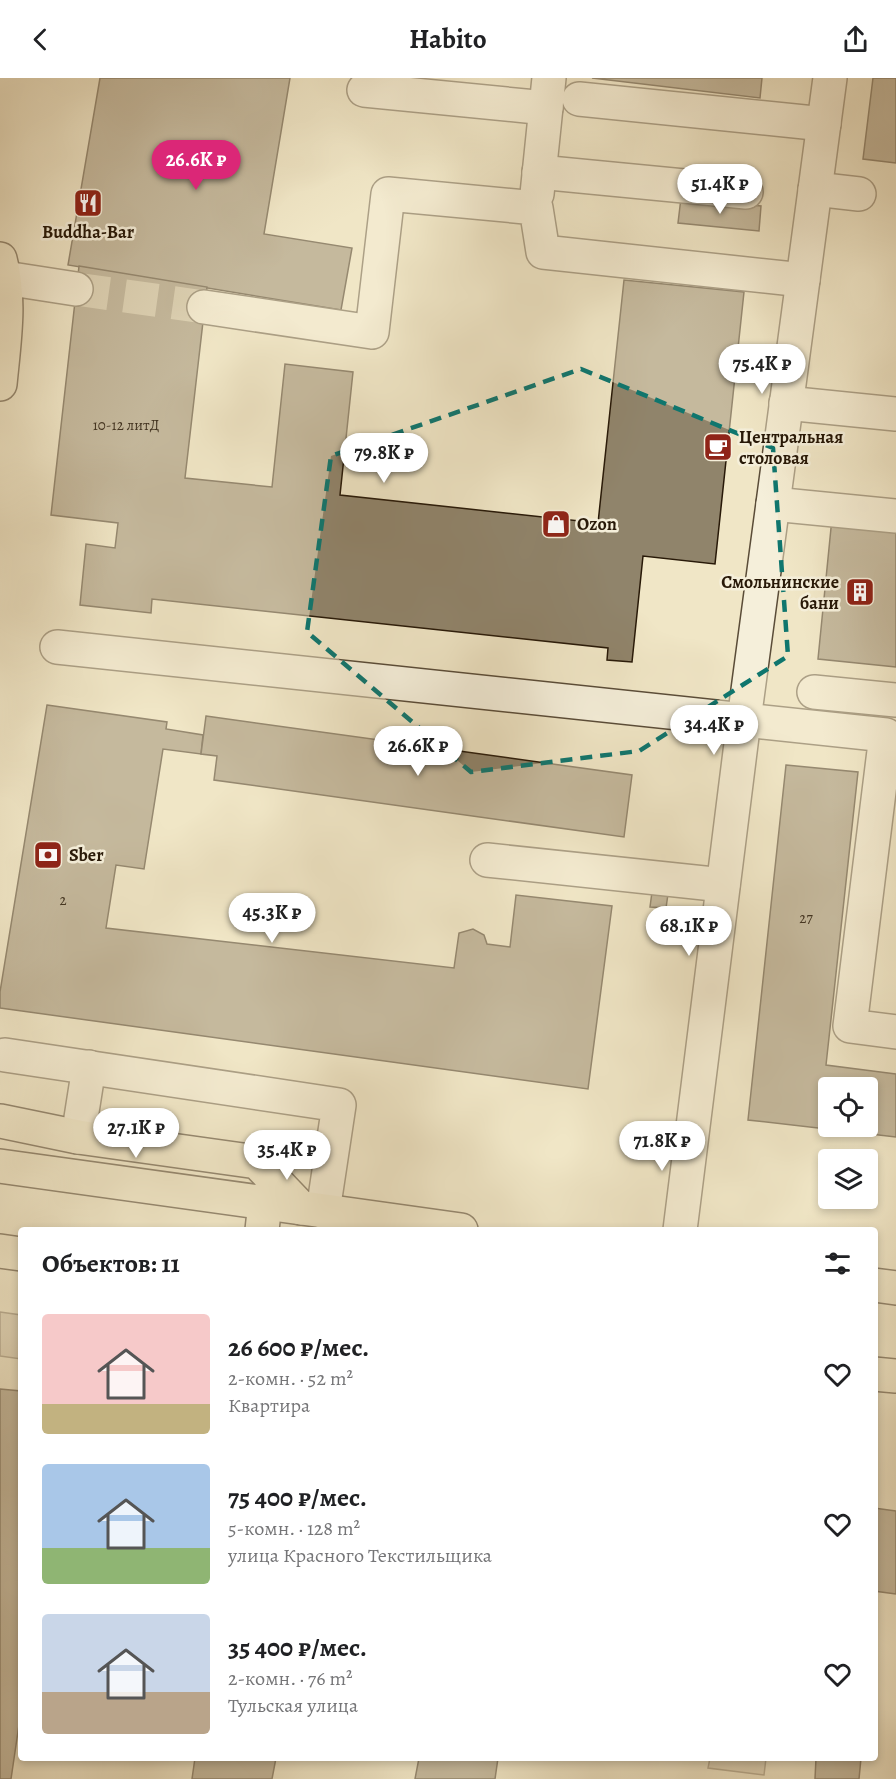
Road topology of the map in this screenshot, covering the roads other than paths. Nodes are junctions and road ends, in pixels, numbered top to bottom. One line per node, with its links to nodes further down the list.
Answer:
1 (830, 78): 5 (street)
2 (364, 90): 3 (street)
3 (547, 93): 6 (street)
4 (579, 99): 5 (street)
5 (824, 124): 7 (street)
6 (540, 172): 8 (street); 10 (street)
7 (815, 189): 9 (street); 12 (street)
8 (746, 192)
9 (859, 194)
10 (536, 208): 12 (street); 14 (street)
11 (3, 268): 13 (street); 15 (main road)
12 (803, 280): 16 (street)
13 (76, 290)
14 (204, 307)
15 (0, 373)
16 (786, 403): 17 (street); 18 (street)
17 (896, 414)
18 (773, 504): 19 (street); 23 (street)
19 (896, 516)
20 (57, 647): 23 (street)
21 (814, 692): 22 (street)
22 (892, 700): 24 (street)
23 (744, 720): 24 (street); 26 (street)
24 (886, 735): 27 (street)
25 (487, 860): 26 (street)
26 (723, 885): 36 (street)
27 (896, 1032)
28 (4, 1055): 29 (street)
29 (89, 1067): 31 (street); 33 (street)
30 (0, 1121): 31 (main road)
31 (78, 1137): 33 (main road)
32 (0, 1166): 34 (main road)
33 (312, 1210): 34 (main road); 35 (main road)
34 (264, 1217)
35 (439, 1227)
36 (680, 1227)
37 (0, 1251): 38 (main road)
38 (18, 1254)
39 (878, 1286): 40 (main road)
40 (896, 1288)
41 (878, 1374): 42 (main road)
42 (896, 1376)

